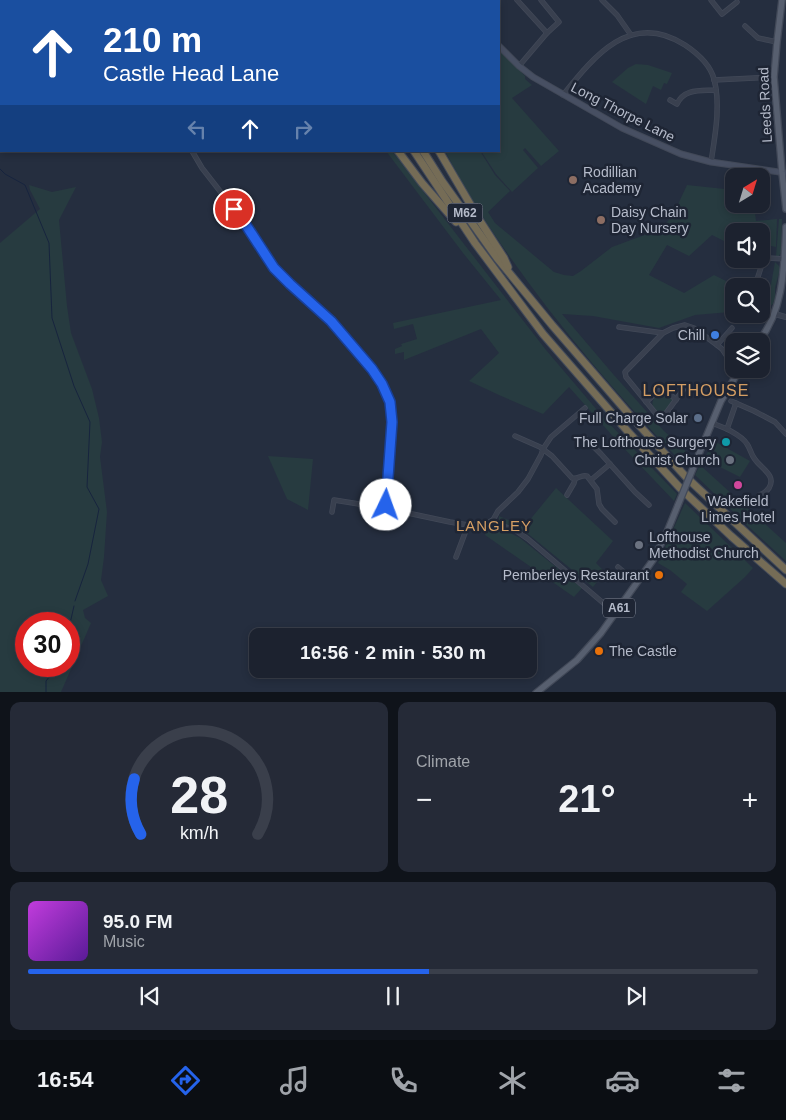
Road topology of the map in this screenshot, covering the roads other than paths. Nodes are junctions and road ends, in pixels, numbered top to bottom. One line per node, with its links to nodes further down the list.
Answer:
1 (516, 0): 8 (street)
2 (541, 0): 8 (street)
3 (602, 0): 9 (street)
4 (782, 0): 10 (main road, Leeds Road)
5 (713, 1): 6 (street)
6 (737, 2)
7 (745, 26): 10 (street)
8 (547, 33): 12 (street)
9 (631, 35): 14 (street); 16 (street)
10 (777, 42): 13 (main road, Leeds Road)
11 (500, 47): 12 (main road, Long Thorpe Lane)
12 (519, 66): 16 (main road, Long Thorpe Lane)
13 (774, 77): 14 (street); 24 (main road, Leeds Road)
14 (714, 80): 15 (street)
15 (716, 90): 17 (street); 23 (street)
16 (563, 95): 23 (main road, Long Thorpe Lane)
17 (670, 100)
18 (193, 152): 56 (street)
19 (399, 152): 27 (highway, M62)
20 (415, 152): 27 (highway, M62)
21 (424, 152): 29 (highway, M62)
22 (440, 152): 29 (highway)
23 (711, 162): 24 (main road, Long Thorpe Lane)
24 (784, 173): 25 (main road, Leeds Road)
25 (786, 209)
26 (786, 227): 28 (main road)
27 (474, 243): 65 (highway, M62)
28 (785, 259): 30 (street); 31 (main road)
29 (510, 272): 63 (highway, M62)
30 (758, 278)
31 (775, 314): 32 (street); 36 (main road)
32 (786, 317)
33 (619, 327): 35 (street)
34 (732, 328): 37 (street)
35 (663, 333): 37 (street); 42 (street)
36 (766, 333)
37 (717, 345): 38 (street)
38 (725, 353)
39 (732, 378): 44 (main road, A61)
40 (683, 390): 41 (street)
41 (676, 400): 42 (street); 42 (street)
42 (646, 402)
43 (585, 408): 49 (street)
44 (712, 423): 45 (street); 64 (main road, A61, bridge)
45 (727, 429): 46 (street); 54 (street)
46 (786, 434)
47 (515, 436): 49 (street)
48 (584, 437): 50 (street)
49 (542, 449): 51 (street); 58 (street)
50 (610, 464): 52 (street); 55 (street)
51 (575, 479): 52 (street); 53 (street)
52 (591, 480): 59 (street)
53 (567, 494)
54 (759, 495)
55 (649, 505)
56 (389, 508): 57 (street); 60 (street)
57 (332, 512)
58 (493, 520): 60 (street); 66 (street)
59 (615, 522)
60 (468, 524): 61 (street)
61 (456, 557)
62 (618, 567): 64 (street)
63 (786, 570)
64 (637, 582): 66 (main road, A61)
65 (786, 584)
66 (616, 613): 67 (main road, A61)
67 (536, 692)

